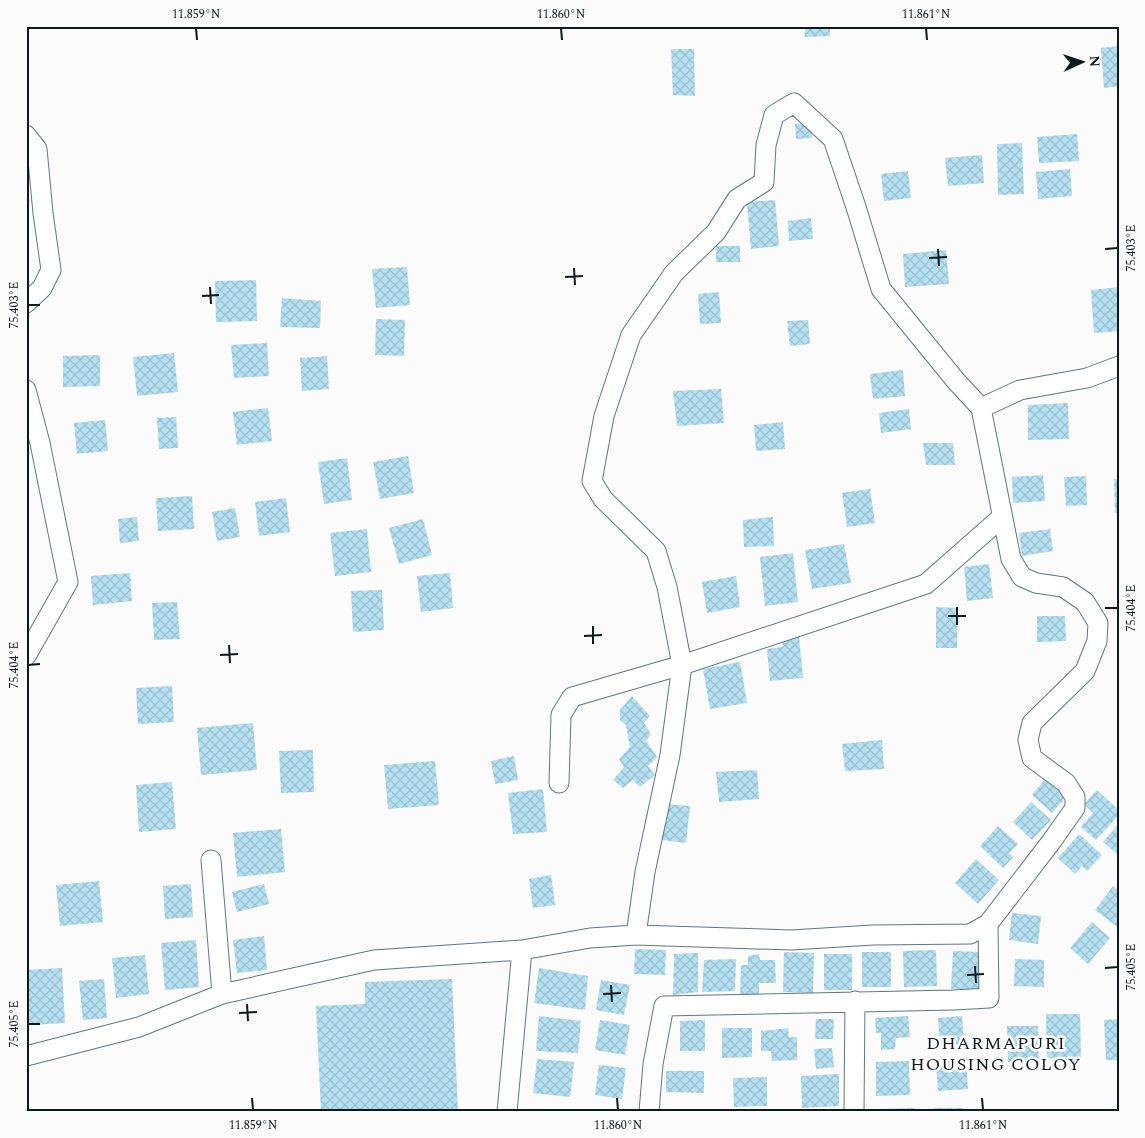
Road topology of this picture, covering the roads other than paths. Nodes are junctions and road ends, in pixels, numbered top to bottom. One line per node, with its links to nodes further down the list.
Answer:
1 (26, 135): 2 (street)
2 (26, 303)
3 (1119, 366): 5 (street)
4 (26, 390): 7 (street)
5 (981, 408): 6 (street); 8 (street)
6 (1002, 517): 8 (street); 11 (street)
7 (26, 656)
8 (682, 665): 9 (street); 12 (street)
9 (559, 783)
10 (211, 860): 14 (street)
11 (988, 924): 12 (street); 15 (street)
12 (636, 935): 13 (street)
13 (522, 950): 14 (street); 17 (street)
14 (222, 994): 16 (street)
15 (855, 1001): 18 (street); 19 (street)
16 (26, 1056)
17 (507, 1112)
18 (649, 1112)
19 (854, 1112)

